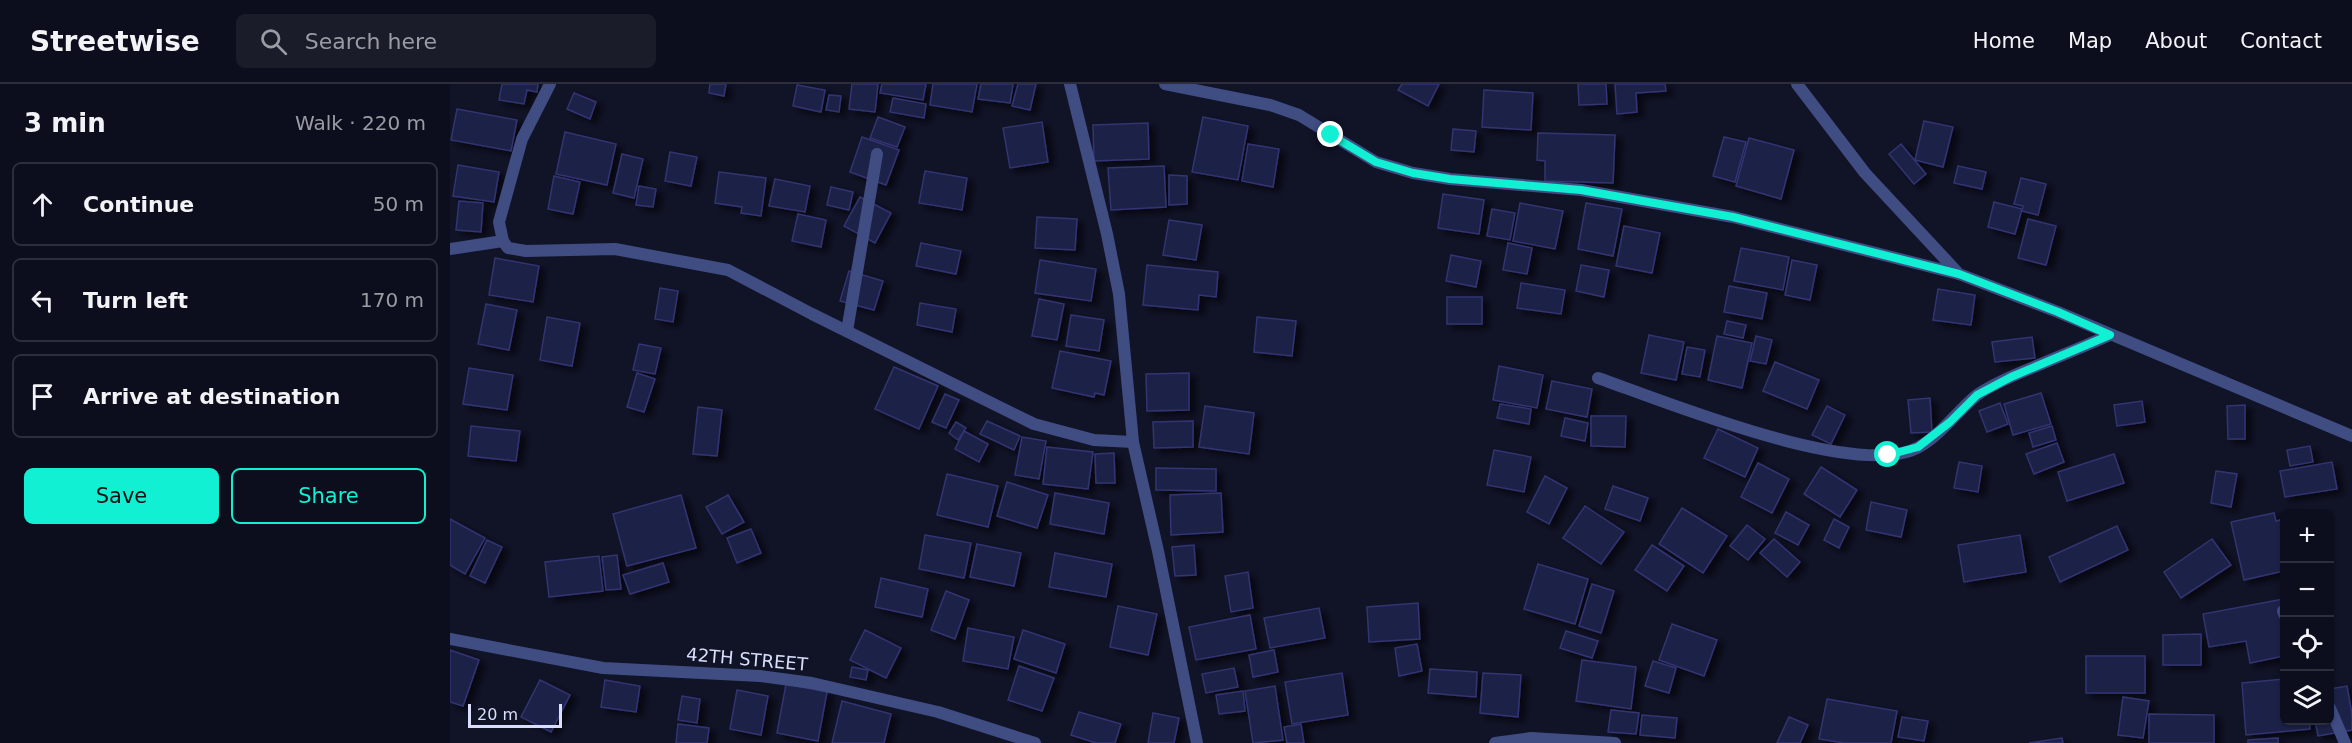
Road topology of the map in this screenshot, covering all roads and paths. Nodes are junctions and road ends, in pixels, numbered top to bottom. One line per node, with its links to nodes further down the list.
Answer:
1 (550, 84): 6 (street)
2 (1070, 84): 13 (street)
3 (1165, 84): 8 (street)
4 (1797, 84): 8 (street)
5 (877, 154): 9 (street)
6 (503, 241): 7 (street); 9 (street)
7 (450, 249)
8 (1959, 274): 10 (street)
9 (847, 331): 13 (street)
10 (2110, 335): 11 (street); 12 (street)
11 (1598, 378)
12 (2352, 436)
13 (1133, 442): 17 (street)
14 (450, 639): 16 (street, 42TH STREET)
15 (2334, 717): 20 (street)
16 (1035, 743)
17 (1197, 743)
18 (1495, 743): 19 (street)
19 (1615, 743)
20 (2345, 743)

